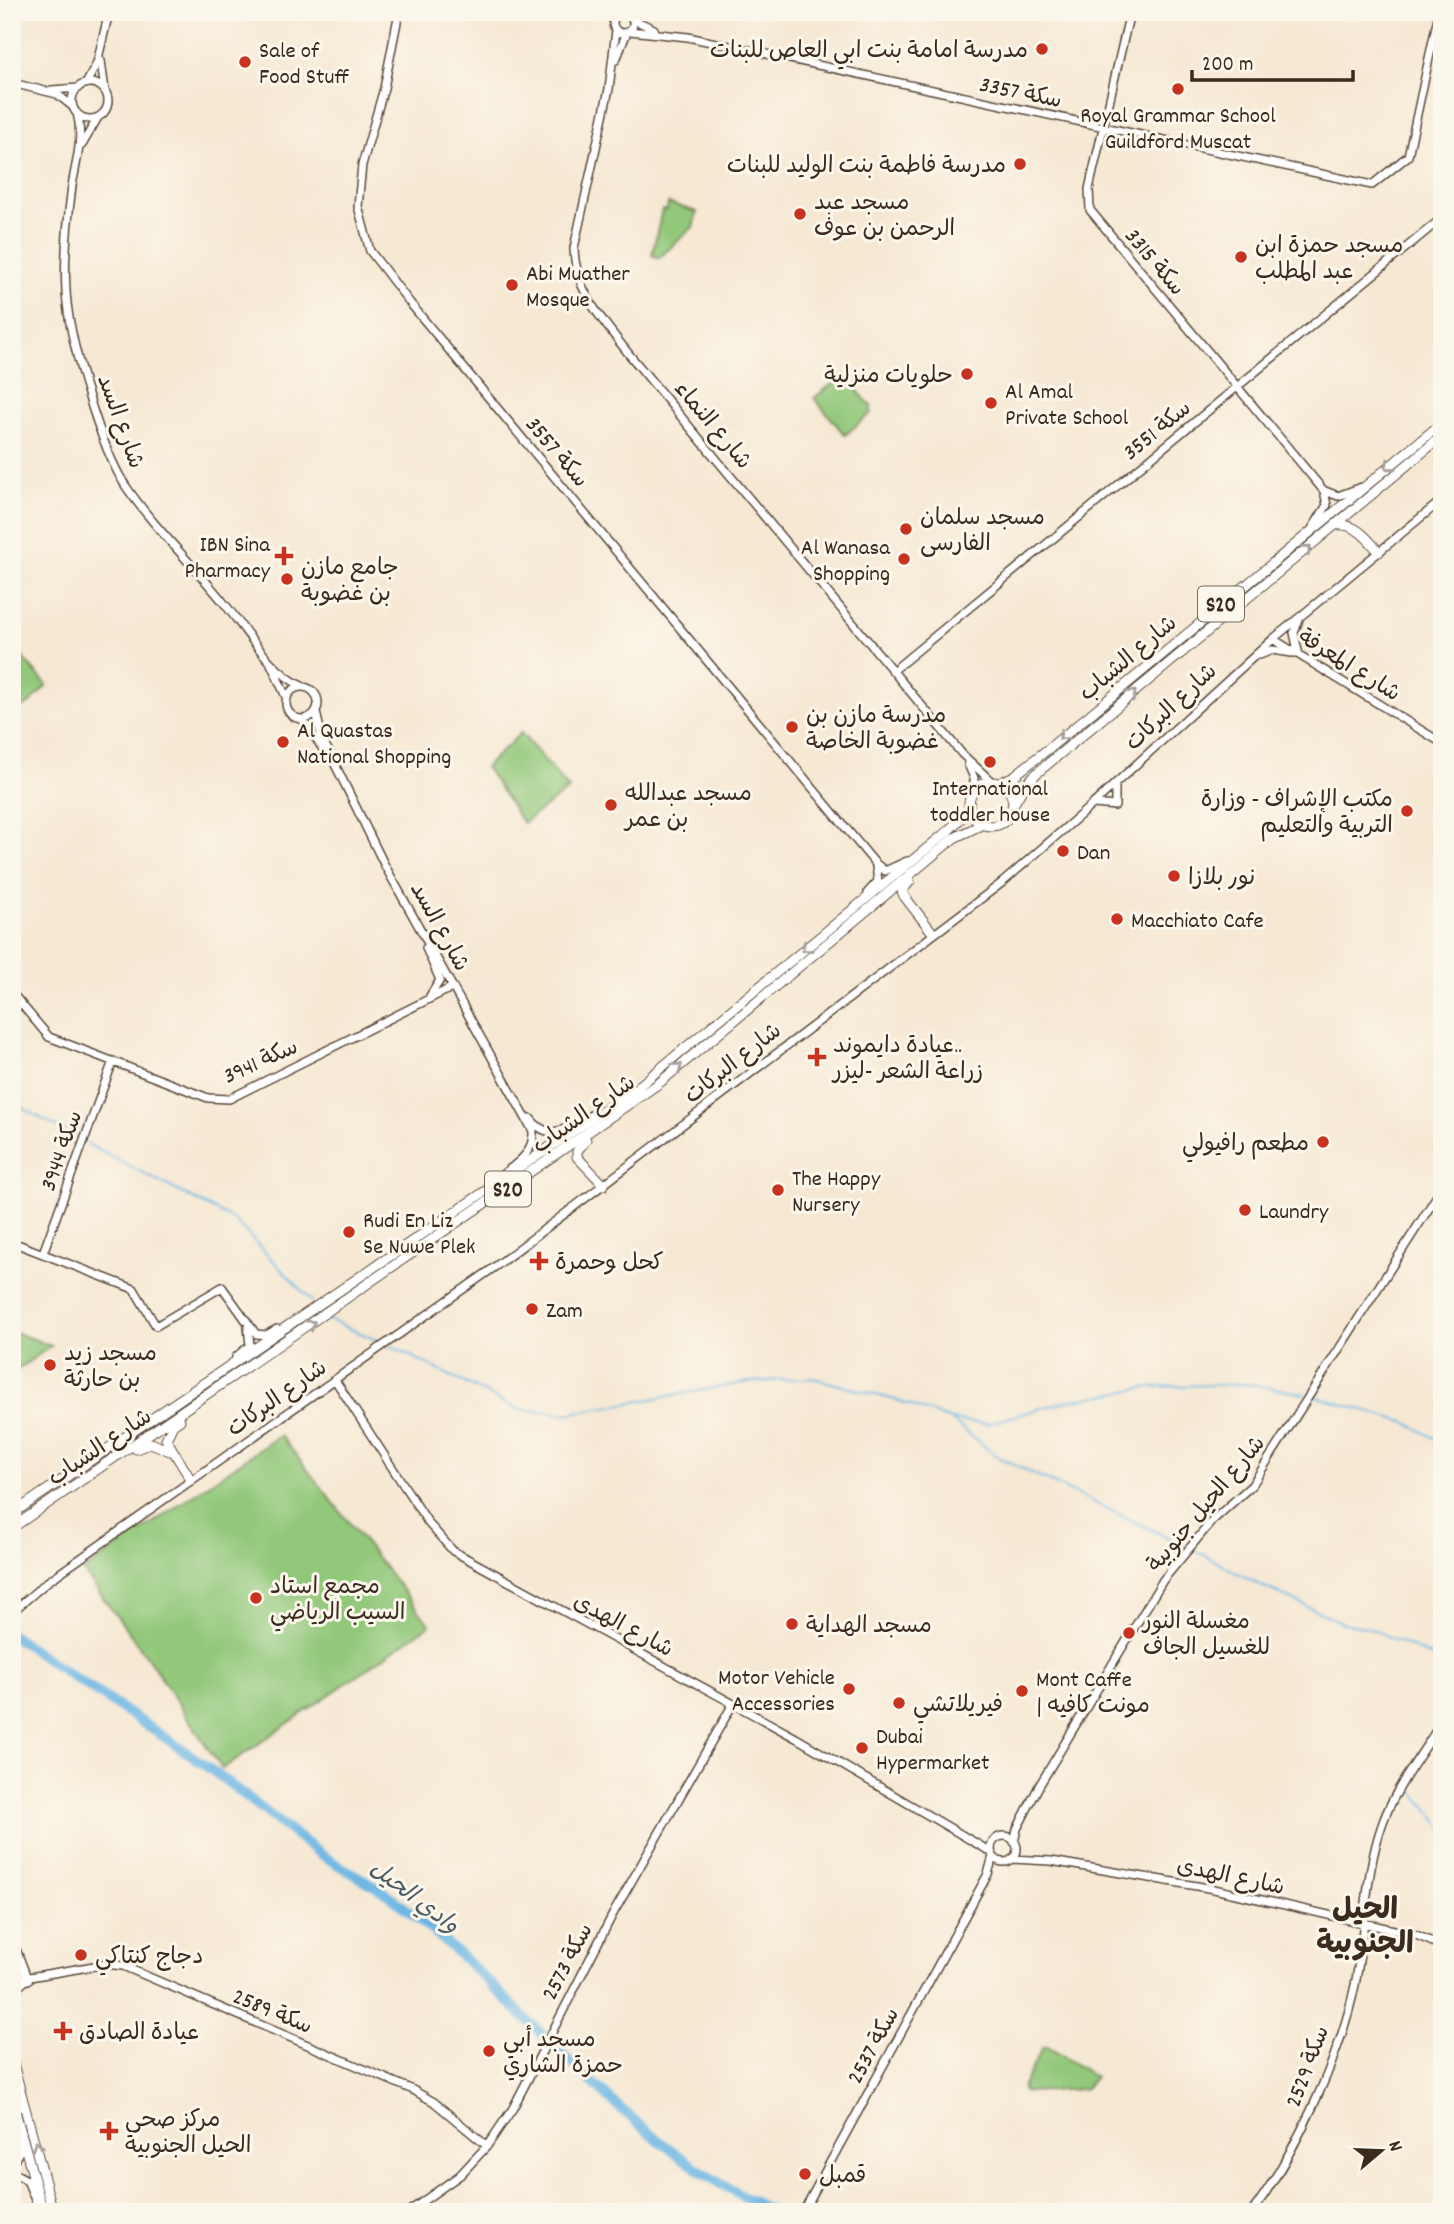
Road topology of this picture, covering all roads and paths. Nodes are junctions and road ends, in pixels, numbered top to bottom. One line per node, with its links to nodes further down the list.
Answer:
1 (110, 12): 12 (street)
2 (399, 12): 56 (street, سكة 3557)
3 (579, 12): 8 (street, سكة 3357)
4 (1130, 12): 20 (street, سكة 3315)
5 (1439, 12): 20 (street, سكة 3357)
6 (619, 14): 7 (street, سكة 3357); 8 (street, سكة 3357); 9 (street, شارع النماء)
7 (631, 16): 10 (street, شارع النماء); 11 (street, سكة 3357)
8 (604, 17): 9 (street)
9 (615, 28): 10 (street, سكة 3357); 13 (street, شارع النماء)
10 (629, 32): 11 (street, سكة 3357); 13 (street, شارع النماء)
11 (661, 32): 20 (street, سكة 3357)
12 (102, 46): 15 (street); 17 (street)
13 (612, 70): 39 (street, شارع النماء)
14 (12, 83): 16 (street)
15 (83, 86): 16 (street); 17 (street); 18 (street)
16 (40, 89): 18 (street)
17 (106, 93): 19 (street)
18 (76, 110): 19 (street); 21 (street, شارع السد)
19 (98, 117): 21 (street, شارع السد)
20 (1105, 128): 23 (street, سكة 3315)
21 (78, 155): 36 (street, شارع السد)
22 (1442, 218): 23 (street, سكة 3551)
23 (1238, 387): 27 (street, سكة 3315); 39 (street, سكة 3551)
24 (1442, 422): 26 (main road, شارع الشباب / S20, one-way to 26)
25 (1442, 436): 29 (main road, شارع الشباب / S20)
26 (1366, 485): 27 (street); 32 (main road, شارع الشباب / S20)
27 (1324, 491): 32 (street)
28 (1442, 500): 33 (street, شارع البركات)
29 (1354, 510): 30 (main road, شارع الشباب / S20); 31 (main road)
30 (1336, 525): 31 (main road); 51 (main road, شارع الشباب / S20, one-way to 30)
31 (1357, 529): 33 (main road)
32 (1311, 530): 47 (main road, شارع الشباب / S20, one-way to 47)
33 (1379, 552): 34 (street, شارع البركات)
34 (1300, 617): 35 (street, شارع البركات); 37 (street)
35 (1273, 639): 37 (street, شارع المعرفة); 38 (street, شارع البركات)
36 (263, 651): 40 (street, شارع السد); 41 (street, شارع السد)
37 (1299, 655): 38 (street); 44 (street, شارع المعرفة)
38 (1250, 660): 48 (street, شارع البركات)
39 (895, 670): 45 (street, شارع النماء)
40 (304, 687): 41 (street); 42 (street)
41 (287, 699): 43 (street)
42 (316, 712): 43 (street); 46 (street, شارع السد)
43 (303, 720): 46 (street, شارع السد)
44 (1442, 743)
45 (962, 754): 47 (street, شارع النماء); 49 (street, شارع النماء)
46 (343, 782): 60 (street, شارع السد)
47 (995, 783): 49 (main road, S20); 51 (main road)
48 (1115, 784): 50 (street, شارع البركات); 50 (street)
49 (974, 790): 52 (main road)
50 (1093, 804): 61 (street, شارع البركات)
51 (1012, 807): 53 (main road, S20)
52 (970, 809): 53 (main road); 54 (main road, شارع الشباب / S20)
53 (983, 824): 55 (main road, شارع الشباب / S20)
54 (937, 841): 56 (street); 58 (main road, شارع الشباب / S20)
55 (938, 852): 57 (main road); 59 (main road, شارع الشباب / S20)
56 (874, 862): 58 (street)
57 (913, 908): 59 (main road); 61 (main road)
58 (834, 925): 67 (main road, شارع الشباب / S20, one-way to 67)
59 (851, 925): 68 (main road, شارع الشباب / S20, one-way to 59)
60 (421, 930): 62 (street, شارع السد); 64 (street)
61 (933, 933): 71 (street, شارع البركات)
62 (453, 987): 64 (street, سكة 3941); 66 (street, شارع السد)
63 (12, 993): 65 (street, سكة 3941)
64 (424, 1001): 65 (street, سكة 3941)
65 (113, 1061): 75 (street, سكة 3944)
66 (517, 1100): 67 (street); 73 (street)
67 (607, 1105): 73 (main road, شارع الشباب / S20)
68 (605, 1122): 69 (main road); 70 (main road, شارع الشباب / S20)
69 (587, 1166): 70 (main road); 71 (main road)
70 (534, 1171): 78 (main road, شارع الشباب / S20, one-way to 70)
71 (604, 1185): 79 (street, شارع البركات)
72 (1442, 1188): 89 (street, شارع الحيل جنوبية)
73 (476, 1196): 76 (main road, شارع الشباب / S20)
74 (12, 1242): 75 (street)
75 (43, 1253): 77 (street)
76 (321, 1305): 77 (street); 80 (main road, شارع الشباب / S20)
77 (245, 1320): 80 (street)
78 (279, 1346): 81 (main road); 83 (main road, شارع الشباب / S20)
79 (335, 1380): 82 (street, شارع البركات); 87 (street, شارع الهدى)
80 (201, 1386): 84 (main road, شارع الشباب / S20)
81 (171, 1452): 82 (main road); 83 (main road)
82 (191, 1480): 86 (street, شارع البركات)
83 (54, 1500): 85 (main road, شارع الشباب / S20)
84 (12, 1514)
85 (12, 1528)
86 (12, 1612)
87 (733, 1704): 90 (street, شارع الهدى); 106 (street, سكة 2573)
88 (1442, 1721): 97 (street, سكة 2529)
89 (1025, 1811): 91 (street, سكة 2537); 92 (street)
90 (959, 1832): 91 (street, شارع الهدى); 93 (street, شارع الهدى)
91 (999, 1838): 92 (street, شارع الهدى); 93 (street, سكة 2537)
92 (1015, 1844): 94 (street); 95 (street, شارع الهدى)
93 (992, 1854): 94 (street, شارع الهدى); 96 (street, سكة 2537)
94 (1009, 1861): 95 (street, شارع الهدى); 96 (street, سكة 2537)
95 (1051, 1861): 97 (street, شارع الهدى)
96 (976, 1896): 112 (street, سكة 2537)
97 (1365, 1923): 99 (street, شارع الهدى); 113 (street, سكة 2529)
98 (12, 1939): 101 (street)
99 (1442, 1946)
100 (12, 1980): 101 (street, سكة 2589)
101 (28, 1980): 102 (street, سكة 2589); 106 (street, سكة 2589)
102 (12, 1992)
103 (12, 2060): 110 (main road, one-way to 103)
104 (12, 2100): 105 (main road)
105 (20, 2124): 107 (street); 109 (main road)
106 (487, 2146): 111 (street, سكة 2573)
107 (12, 2164)
108 (12, 2172): 109 (street)
109 (42, 2212)
110 (54, 2212)
111 (408, 2212)
112 (803, 2212)
113 (1252, 2212)

